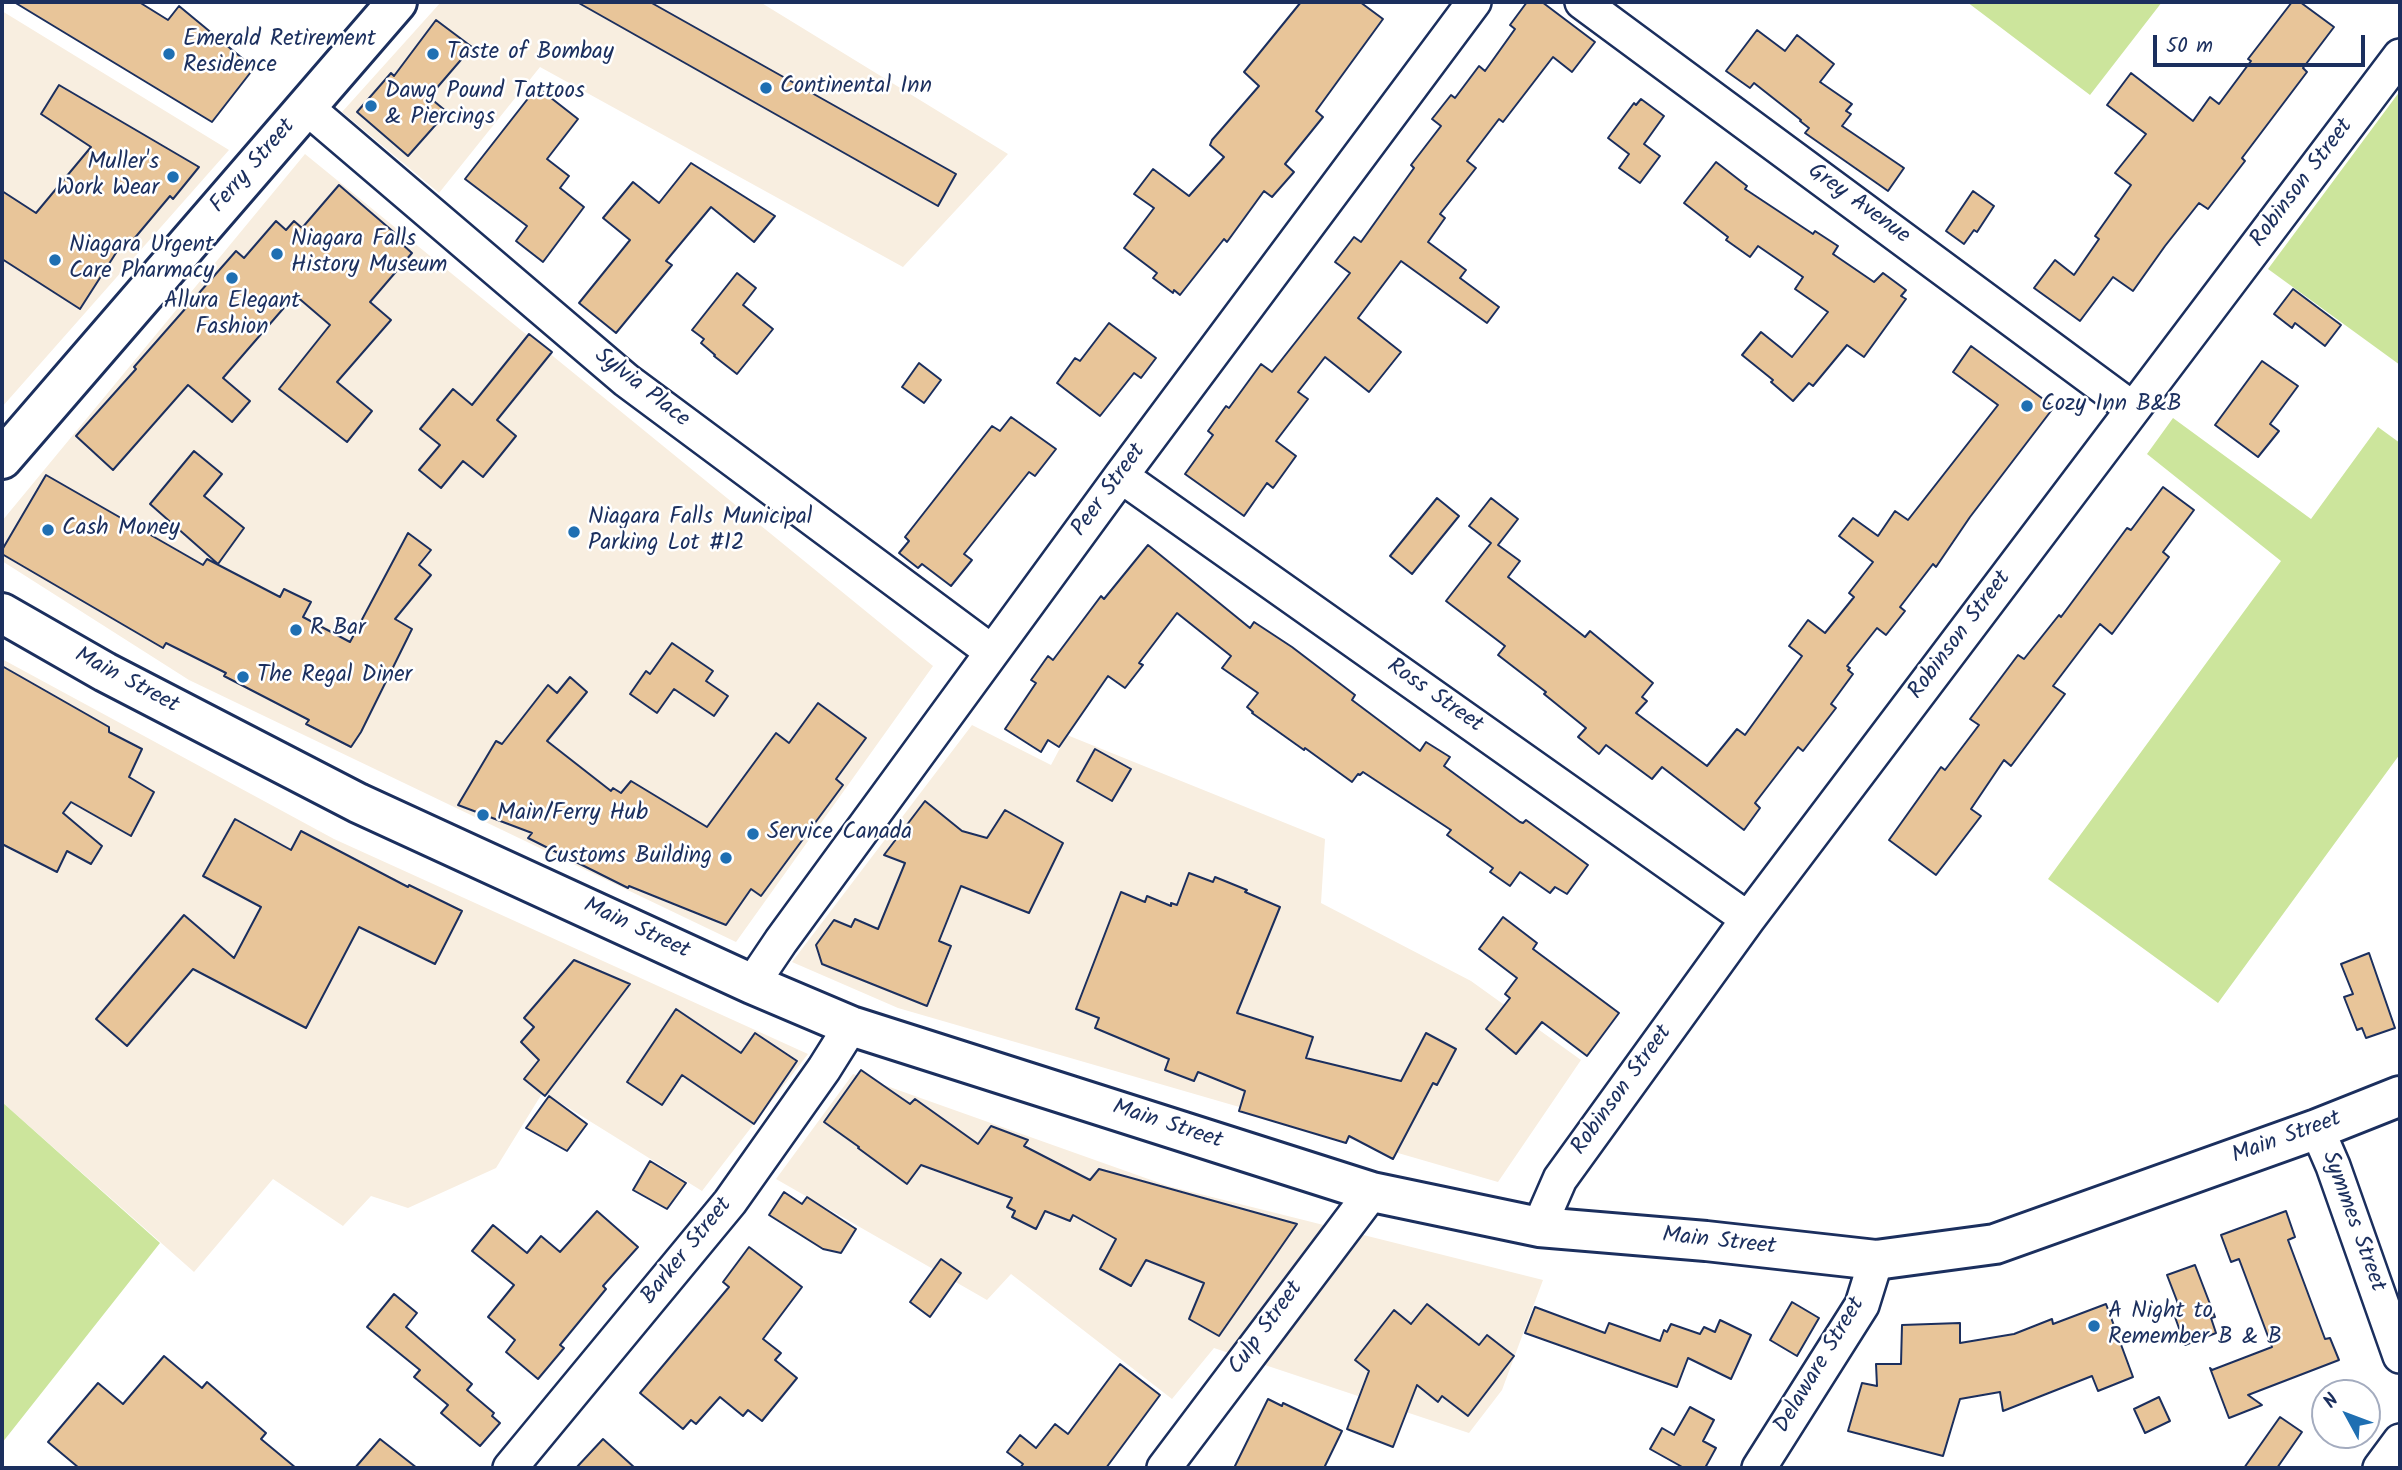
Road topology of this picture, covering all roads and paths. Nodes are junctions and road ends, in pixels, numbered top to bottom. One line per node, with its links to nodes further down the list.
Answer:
1 (397, 2): 5 (street, Ferry Street)
2 (1474, 2): 8 (street, Peer Street)
3 (1582, 2): 6 (street, Grey Avenue)
4 (2400, 56): 6 (street, Robinson Street)
5 (306, 107): 7 (street, Ferry Street); 10 (street, Sylvia Place)
6 (2133, 409): 11 (street, Robinson Street)
7 (2, 459)
8 (1121, 475): 10 (street, Peer Street); 11 (street, Ross Street)
9 (2, 613): 12 (street, Main Street)
10 (992, 652): 12 (street, Peer Street)
11 (1748, 919): 17 (street, Robinson Street)
12 (752, 984): 13 (street, Main Street)
13 (851, 1026): 16 (street, Main Street); 21 (street, Barker Street)
14 (2400, 1096): 15 (street, Main Street)
15 (2316, 1129): 18 (street, Main Street); 19 (street, Symmes Street)
16 (1372, 1192): 17 (street, Main Street); 22 (street, Culp Street)
17 (1539, 1227): 18 (street, Main Street)
18 (1877, 1260): 23 (street, Delaware Street)
19 (2400, 1356)
20 (2400, 1441): 24 (street)
21 (510, 1468)
22 (1164, 1468)
23 (1759, 1468)
24 (2380, 1468)

